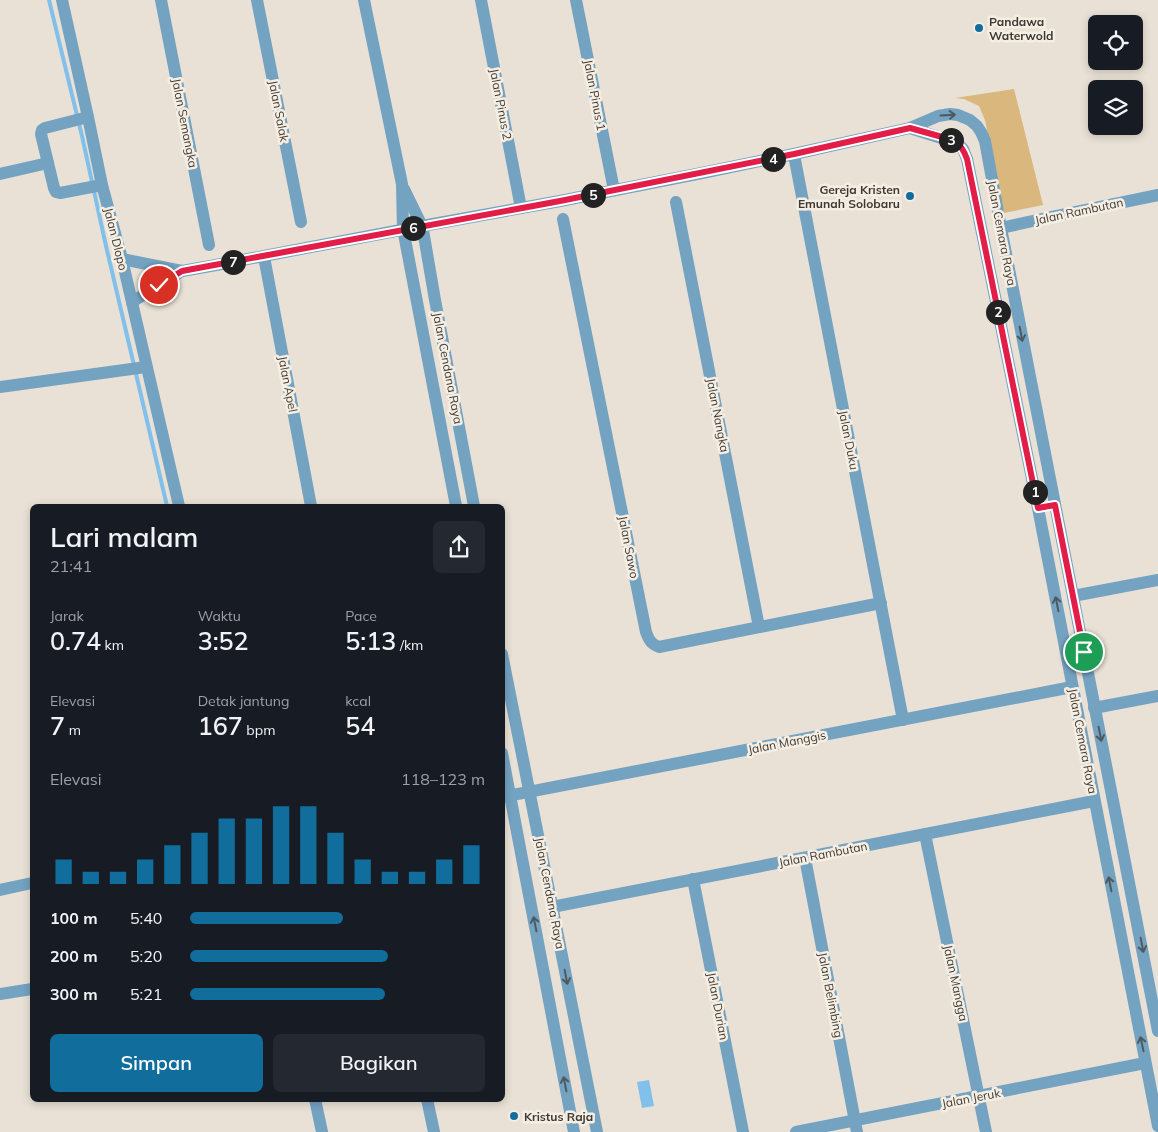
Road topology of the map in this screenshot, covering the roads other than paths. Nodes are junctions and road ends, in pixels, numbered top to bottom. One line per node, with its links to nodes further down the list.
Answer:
1 (62, 0): 7 (street, Jalan Dlopo)
2 (161, 0): 25 (street, Jalan Semangka)
3 (257, 0): 21 (street, Jalan Salak)
4 (364, 0): 12 (street, Jalan Cendana Raya)
5 (481, 0): 17 (street, Jalan Pinus 2)
6 (576, 0): 14 (street, Jalan Pinus 1)
7 (81, 119): 10 (street); 13 (street, Jalan Dlopo)
8 (910, 128): 14 (street, Jalan Cemara Raya); 18 (street, Jalan Cemara Raya, one-way to 18); 19 (street, Jalan Cemara Raya)
9 (796, 160): 40 (street, Jalan Duku)
10 (48, 163): 11 (street); 13 (street)
11 (0, 174)
12 (402, 184): 22 (street, Jalan Cendana Raya); 24 (street, Jalan Cendana Raya)
13 (95, 186): 26 (street, Jalan Dlopo)
14 (614, 190): 17 (street, Jalan Cemara Raya)
15 (1158, 194): 23 (street, Jalan Rambutan)
16 (676, 202): 41 (street, Jalan Nangka)
17 (521, 208): 22 (street, Jalan Cemara Raya)
18 (998, 212): 19 (street); 23 (street, Jalan Cemara Raya)
19 (979, 215): 37 (street, Jalan Cemara Raya)
20 (562, 219): 41 (street, Jalan Sawo)
21 (301, 222)
22 (423, 228): 24 (street, Jalan Cemara Raya); 35 (street, Jalan Cendana Raya)
23 (1001, 228): 36 (street, Jalan Cemara Raya, one-way to 36)
24 (403, 232): 28 (street, Jalan Cemara Raya); 34 (street, Jalan Cendana Raya)
25 (209, 245)
26 (122, 259): 28 (street); 29 (street, Jalan Dlopo)
27 (265, 262): 33 (street, Jalan Apel)
28 (182, 271): 29 (street)
29 (132, 302): 30 (street, Jalan Dlopo)
30 (139, 368): 31 (street); 32 (street, Jalan Dlopo)
31 (0, 387)
32 (178, 504)
33 (311, 504)
34 (456, 504)
35 (474, 504)
36 (1055, 505): 37 (street); 39 (street, Jalan Cemara Raya)
37 (1038, 508): 43 (street, Jalan Cemara Raya, one-way to 37)
38 (1158, 580): 39 (street)
39 (1073, 596): 45 (street, Jalan Cemara Raya)
40 (881, 603): 41 (street, Jalan Sawo); 46 (street, Jalan Duku)
41 (759, 627)
42 (505, 669): 48 (street, Jalan Cendana Raya)
43 (1072, 687): 46 (street, Jalan Manggis); 50 (street, Jalan Cemara Raya)
44 (1158, 696): 45 (street)
45 (1094, 708): 53 (street, Jalan Cemara Raya, one-way to 53)
46 (903, 720): 48 (street, Jalan Manggis)
47 (505, 779): 49 (street, Jalan Cendana Raya)
48 (530, 792): 49 (street, Jalan Manggis); 58 (street, Jalan Cendana Raya)
49 (507, 796): 70 (street, Jalan Cendana Raya, one-way to 49)
50 (1094, 802): 51 (street, Jalan Rambutan); 54 (street, Jalan Cemara Raya)
51 (925, 834): 52 (street, Jalan Rambutan); 63 (street, Jalan Mangga)
52 (805, 858): 55 (street, Jalan Rambutan); 66 (street, Jalan Belimbing)
53 (1126, 860): 54 (street); 61 (street, Jalan Cemara Raya, one-way to 61)
54 (1107, 865): 62 (street, Jalan Cemara Raya, one-way to 54)
55 (693, 879): 58 (street, Jalan Rambutan); 72 (street, Jalan Durian)
56 (30, 883): 57 (street)
57 (0, 890)
58 (552, 907): 71 (street, Jalan Cendana Raya, one-way to 71)
59 (30, 989): 60 (street)
60 (0, 994)
61 (1158, 1031)
62 (1146, 1062): 63 (street, Jalan Jeruk); 67 (street, Jalan Cemara Raya)
63 (979, 1096): 66 (street, Jalan Jeruk); 74 (street, Jalan Mangga)
64 (315, 1102): 68 (street)
65 (428, 1102): 69 (street)
66 (856, 1126): 73 (street, Jalan Jeruk)
67 (1158, 1126)
68 (322, 1132)
69 (434, 1132)
70 (574, 1132)
71 (597, 1132)
72 (743, 1132)
73 (796, 1132)
74 (986, 1132)

